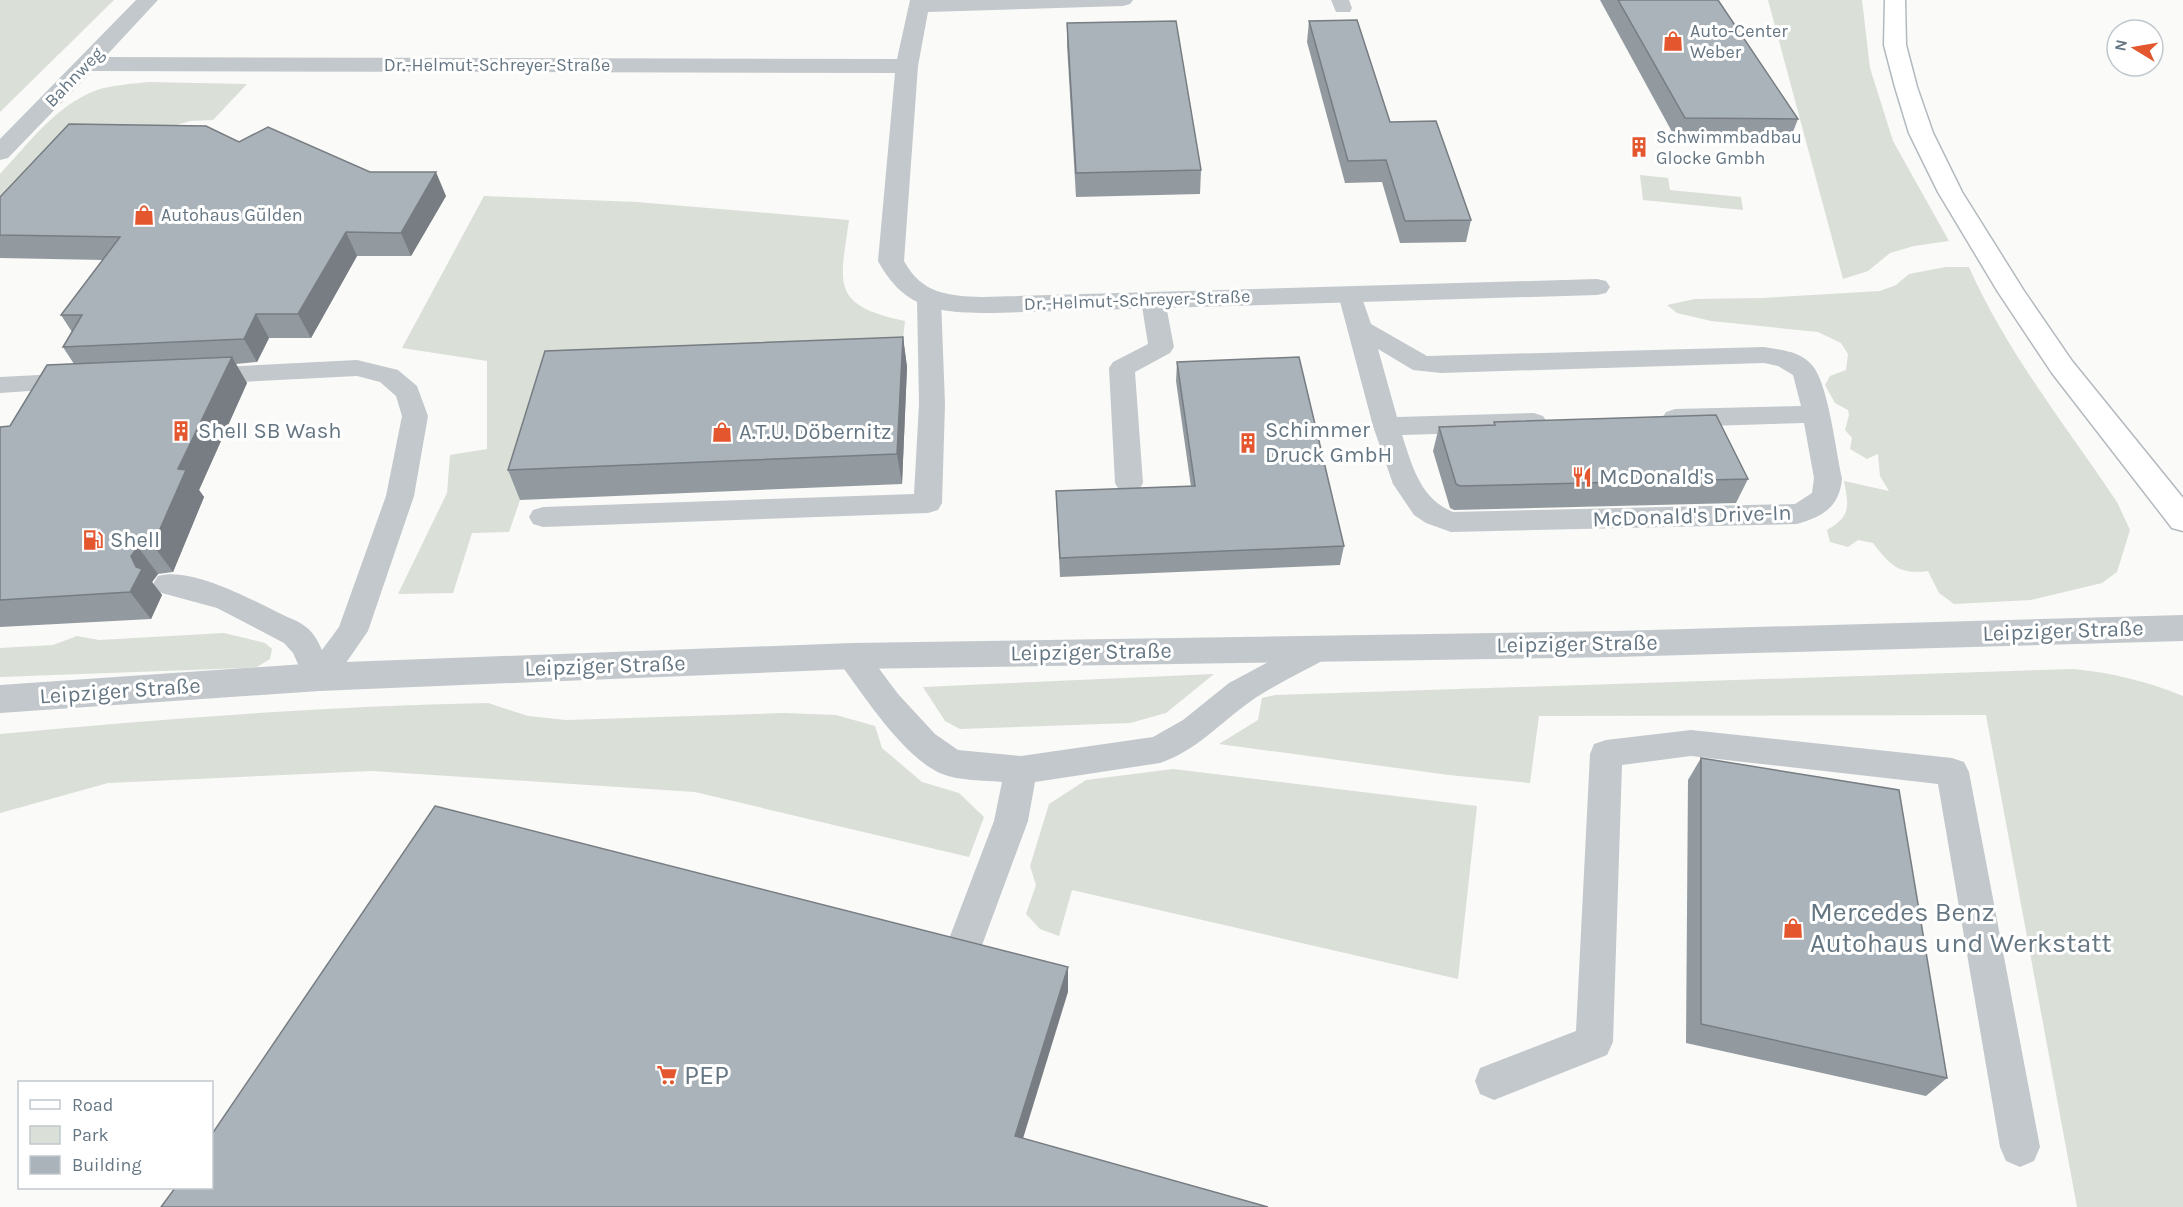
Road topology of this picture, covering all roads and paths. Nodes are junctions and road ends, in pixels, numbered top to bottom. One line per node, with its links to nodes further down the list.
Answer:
1 (148, 0): 5 (street, Bahnweg)
2 (1123, 0): 4 (street, Dr.-Helmut-Schreyer-Straße)
3 (1894, 0): 22 (main road)
4 (920, 3): 6 (street, Dr.-Helmut-Schreyer-Straße)
5 (88, 64): 6 (street, Dr.-Helmut-Schreyer-Straße); 7 (street, Bahnweg)
6 (907, 66): 10 (street, Dr.-Helmut-Schreyer-Straße)
7 (0, 153)
8 (1596, 287): 9 (street, Dr.-Helmut-Schreyer-Straße)
9 (1350, 294): 11 (street, Dr.-Helmut-Schreyer-Straße); 12 (lane)
10 (929, 299): 11 (street, Dr.-Helmut-Schreyer-Straße); 21 (lane)
11 (1153, 300): 20 (lane)
12 (1359, 328): 16 (lane, McDonald's Drive-In); 19 (lane)
13 (179, 377): 27 (lane)
14 (107, 380): 15 (lane)
15 (0, 385)
16 (1817, 414): 17 (lane); 19 (lane, McDonald's Drive-In)
17 (1650, 419)
18 (1554, 421): 19 (lane)
19 (1386, 426)
20 (1129, 483)
21 (543, 517)
22 (2183, 520)
23 (168, 584): 27 (lane)
24 (2183, 628): 25 (street, Leipziger Straße)
25 (1320, 648): 26 (street, Leipziger Straße); 29 (lane)
26 (852, 656): 27 (street, Leipziger Straße); 29 (lane)
27 (319, 677): 28 (street, Leipziger Straße)
28 (0, 699)
29 (1021, 770): 30 (lane)
30 (966, 944)
31 (1494, 1081): 32 (lane)
32 (2020, 1147)

